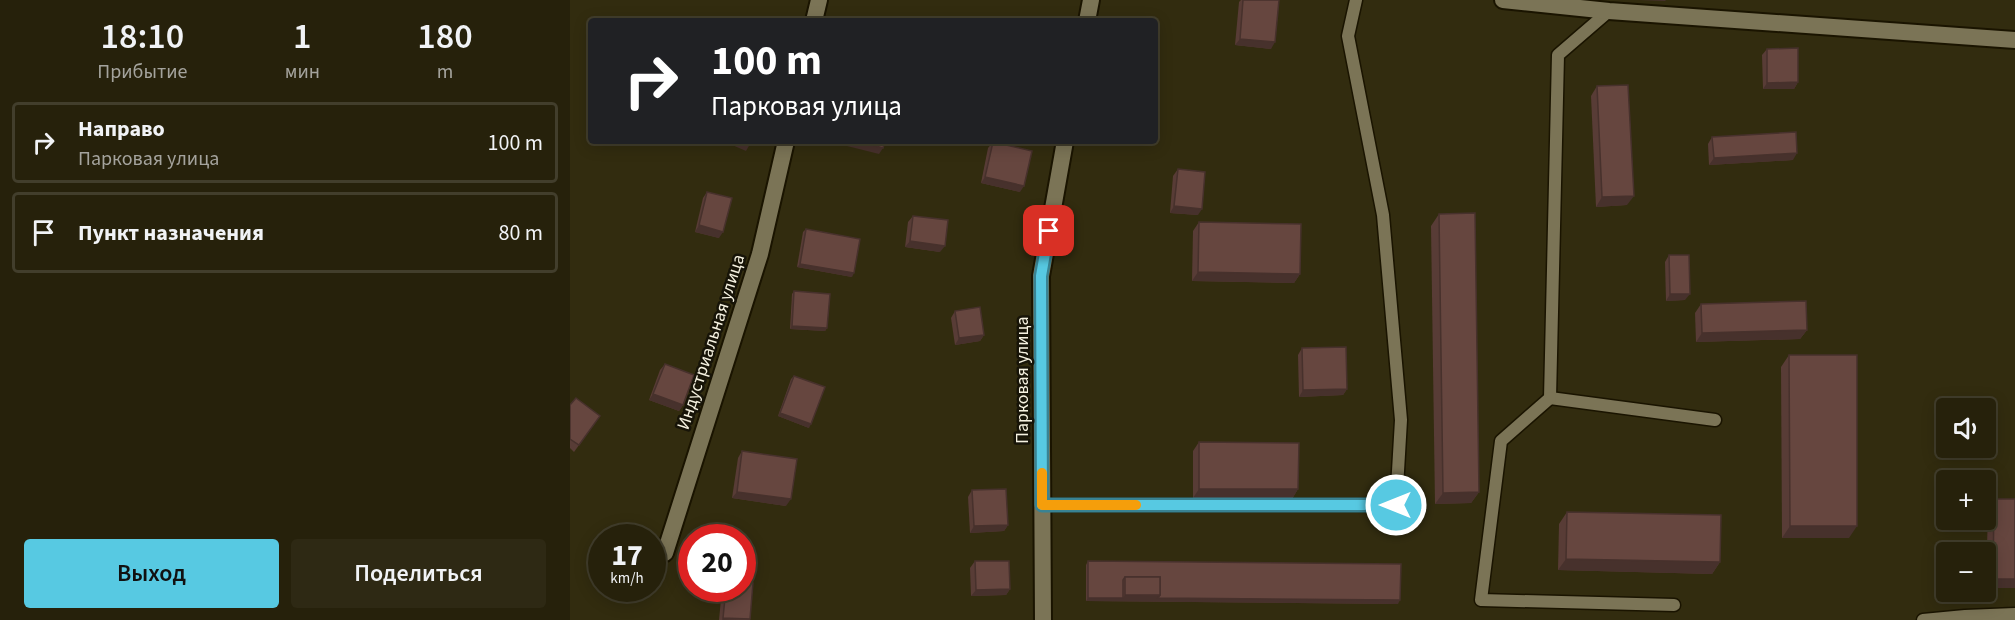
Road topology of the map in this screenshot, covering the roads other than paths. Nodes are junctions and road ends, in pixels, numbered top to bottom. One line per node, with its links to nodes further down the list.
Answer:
1 (819, 0): 6 (street)
2 (1091, 0): 7 (street)
3 (1356, 0): 13 (lane)
4 (1503, 0): 5 (street)
5 (1610, 6): 8 (street); 11 (lane)
6 (815, 18)
7 (1088, 18)
8 (2015, 40)
9 (785, 144): 14 (street, Индустриальная улица)
10 (1064, 144): 13 (street, Парковая улица)
11 (1550, 398): 12 (lane); 15 (lane)
12 (1715, 420)
13 (1042, 505): 17 (street, Парковая улица)
14 (666, 550)
15 (1674, 605)
16 (2015, 614): 18 (lane)
17 (1043, 620)
18 (1923, 620)

